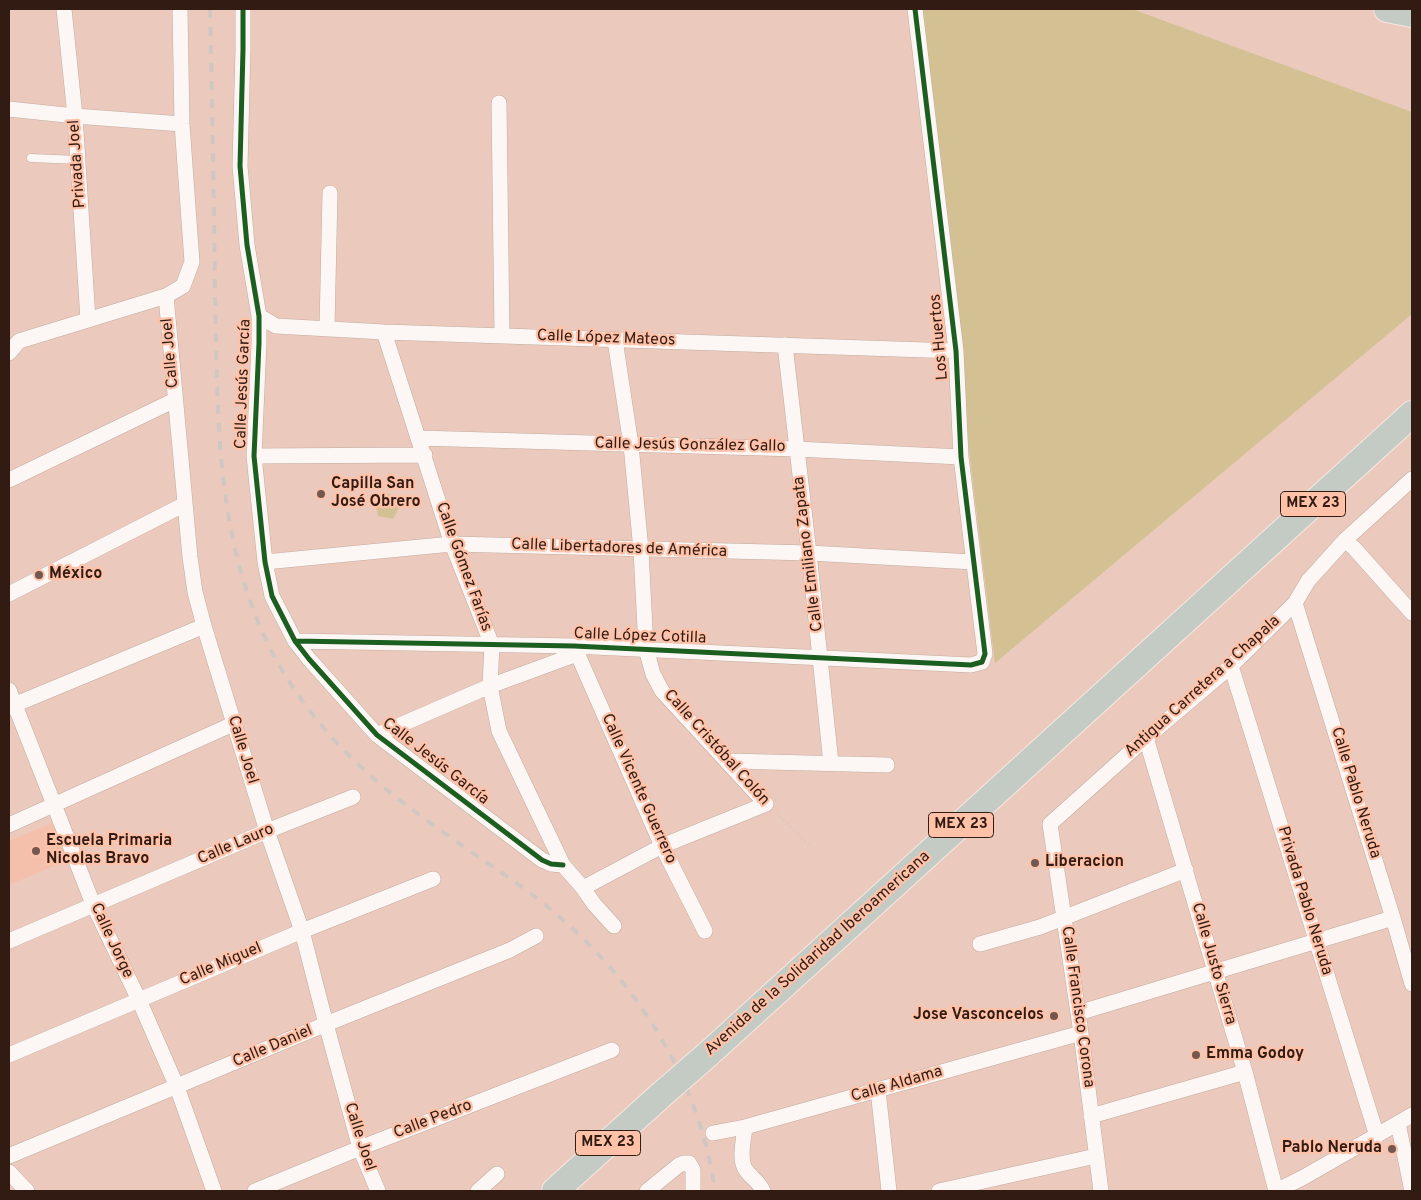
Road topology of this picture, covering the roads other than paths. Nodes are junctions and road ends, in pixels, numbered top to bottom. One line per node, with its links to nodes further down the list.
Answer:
1 (64, 9): 9 (street, Privada Joel)
2 (180, 9): 10 (street)
3 (243, 9): 15 (street, Calle Jesús García)
4 (915, 9): 23 (street, Los Huertos)
5 (1387, 9): 6 (highway)
6 (1412, 14)
7 (499, 103): 19 (street)
8 (9, 109): 9 (street)
9 (75, 116): 10 (street); 12 (street, Privada Joel)
10 (182, 124): 14 (street)
11 (31, 158): 12 (lane)
12 (78, 160): 16 (street, Privada Joel)
13 (330, 193): 17 (street)
14 (172, 294): 16 (street); 25 (street, Calle Joel)
15 (259, 316): 17 (street, Calle López Mateos); 31 (street, Calle Jesús García)
16 (88, 320): 20 (street)
17 (327, 328): 18 (street, Calle López Mateos)
18 (384, 332): 19 (street, Calle López Mateos); 27 (street, Calle Gómez Farías)
19 (502, 334): 21 (street, Calle López Mateos)
20 (14, 337): 24 (street)
21 (615, 340): 22 (street, Calle López Mateos); 28 (street, Calle Cristóbal Colón)
22 (784, 345): 23 (street, Calle López Mateos); 29 (street, Calle Emiliano Zapata)
23 (956, 351): 32 (street, Los Huertos)
24 (9, 353)
25 (175, 400): 34 (street); 35 (street, Calle Joel)
26 (1412, 414): 110 (highway, Avenida de la Solidaridad Iberoamericana / MEX 23, bridge)
27 (419, 438): 28 (street, Calle Jesús González Gallo); 30 (street, Calle Gómez Farías)
28 (630, 445): 29 (street, Calle Jesús González Gallo); 38 (street, Calle Cristóbal Colón)
29 (796, 449): 32 (street, Calle Jesús González Gallo); 39 (street, Calle Emiliano Zapata)
30 (425, 455): 31 (street); 37 (street, Calle Gómez Farías)
31 (254, 456): 40 (street, Calle Jesús García)
32 (961, 457): 41 (street, Los Huertos)
33 (1412, 479): 36 (street, Antigua Carretera a Chapala)
34 (9, 480)
35 (185, 504): 42 (street); 45 (street, Calle Joel)
36 (1345, 540): 43 (street, Antigua Carretera a Chapala); 44 (street)
37 (452, 544): 38 (street, Calle Libertadores de América); 40 (street, Calle Libertadores de América); 47 (street, Calle Gómez Farías)
38 (641, 550): 39 (street, Calle Libertadores de América); 48 (street, Calle Cristóbal Colón)
39 (809, 553): 41 (street, Calle Libertadores de América); 50 (street, Calle Emiliano Zapata)
40 (265, 562): 46 (street, Calle Jesús García)
41 (973, 562): 51 (street, Los Huertos)
42 (9, 594)
43 (1295, 603): 52 (street, Antigua Carretera a Chapala); 74 (street, Calle Pablo Neruda)
44 (1411, 610)
45 (204, 626): 55 (street); 56 (street, Calle Joel)
46 (295, 641): 47 (street, Calle López Cotilla); 57 (street, Calle Jesús García)
47 (492, 645): 49 (street, Calle López Cotilla); 53 (street, Calle Gómez Farías)
48 (646, 649): 49 (street, Calle López Cotilla); 50 (street, Calle López Cotilla); 59 (street, Calle Cristóbal Colón)
49 (576, 650): 53 (street); 67 (street, Calle Vicente Guerrero)
50 (820, 658): 51 (street, Calle López Cotilla); 60 (street, Calle Emiliano Zapata)
51 (982, 662)
52 (1231, 666): 58 (street, Antigua Carretera a Chapala); 80 (street, Privada Pablo Neruda)
53 (490, 686): 57 (street); 68 (street, Calle Gómez Farías)
54 (9, 690): 55 (street, Calle Jorge)
55 (12, 706): 63 (street, Calle Jorge)
56 (233, 724): 63 (street); 66 (street, Calle Joel)
57 (377, 735): 68 (street, Calle Jesús García)
58 (1146, 738): 64 (street, Antigua Carretera a Chapala); 69 (street, Calle Justo Sierra)
59 (729, 761): 60 (street); 67 (street, Calle Cristóbal Colón)
60 (832, 764): 61 (street)
61 (887, 765)
62 (353, 797): 66 (street, Calle Lauro)
63 (53, 806): 65 (street); 72 (street, Calle Jorge)
64 (1050, 824): 73 (street, Calle Francisco Corona)
65 (9, 825)
66 (267, 831): 72 (street, Calle Lauro); 76 (street, Calle Joel)
67 (662, 846): 71 (street); 77 (street, Calle Vicente Guerrero)
68 (563, 865): 71 (street, Calle Gómez Farías)
69 (1186, 870): 73 (street); 82 (street, Calle Justo Sierra)
70 (433, 878): 76 (street, Calle Miguel)
71 (583, 888): 75 (street, Calle Gómez Farías)
72 (93, 904): 79 (street, Calle Lauro); 84 (street, Calle Jorge)
73 (1064, 917): 81 (street); 85 (street, Calle Francisco Corona)
74 (1393, 918): 80 (street); 83 (street, Calle Pablo Neruda)
75 (614, 926)
76 (302, 931): 84 (street, Calle Miguel); 86 (street, Calle Joel)
77 (704, 931)
78 (536, 936): 86 (street, Calle Daniel)
79 (9, 941)
80 (1317, 941): 82 (street); 98 (street, Privada Pablo Neruda)
81 (980, 944)
82 (1215, 972): 85 (street); 90 (street, Calle Justo Sierra)
83 (1412, 984)
84 (139, 1000): 89 (street, Calle Miguel); 91 (street, Calle Jorge)
85 (1078, 1013): 87 (street, Calle Francisco Corona)
86 (326, 1024): 91 (street, Calle Daniel); 99 (street, Calle Joel)
87 (1081, 1033): 92 (street, Calle Aldama); 94 (street, Calle Francisco Corona)
88 (612, 1050): 99 (street, Calle Pedro)
89 (9, 1054)
90 (1245, 1072): 94 (street); 117 (street, Calle Justo Sierra)
91 (177, 1087): 100 (street, Calle Daniel); 106 (street, Calle Jorge)
92 (878, 1090): 96 (street, Calle Aldama); 114 (street)
93 (1412, 1115): 95 (street)
94 (1091, 1116): 101 (street, Calle Francisco Corona)
95 (1398, 1122): 98 (street); 118 (street)
96 (745, 1127): 97 (street, Calle Aldama); 113 (street)
97 (713, 1133)
98 (1377, 1136): 104 (street)
99 (360, 1148): 107 (street, Calle Pedro); 108 (street, Calle Joel)
100 (9, 1156)
101 (1096, 1156): 115 (street); 116 (street, Calle Francisco Corona)
102 (9, 1172): 105 (street)
103 (497, 1174): 109 (street)
104 (1306, 1184): 117 (street)
105 (27, 1191)
106 (214, 1191)
107 (256, 1191)
108 (378, 1191)
109 (478, 1191)
110 (555, 1191)
111 (647, 1191): 112 (street)
112 (694, 1191)
113 (763, 1191)
114 (890, 1191)
115 (939, 1191)
116 (1101, 1191)
117 (1276, 1191)
118 (1412, 1191)

